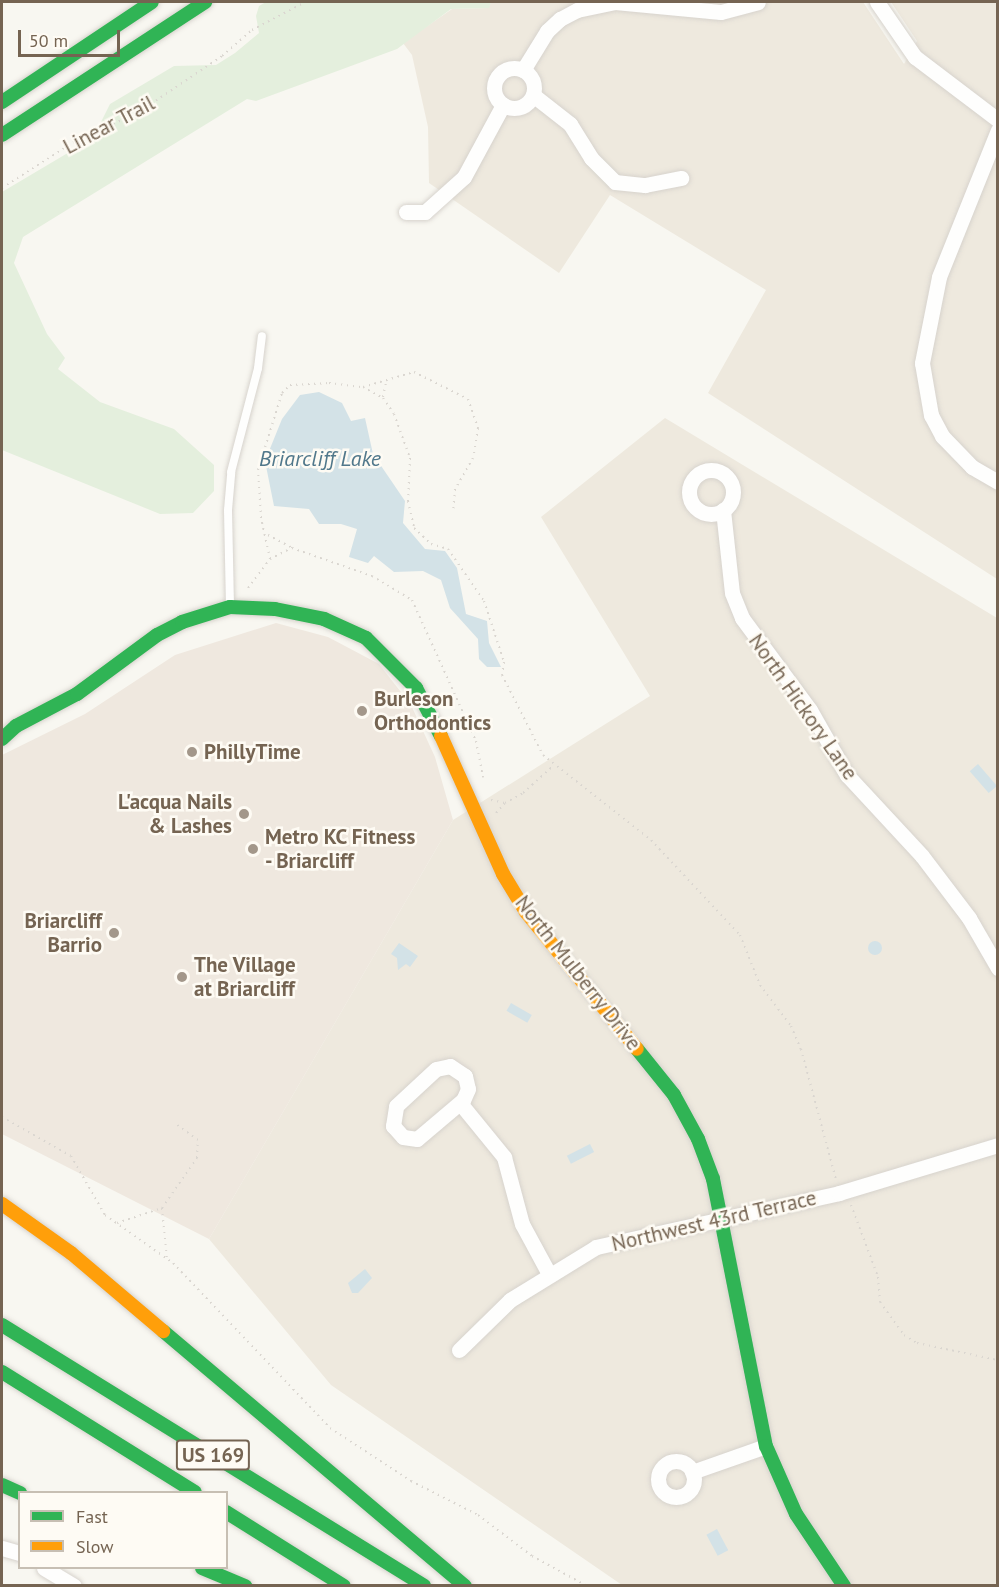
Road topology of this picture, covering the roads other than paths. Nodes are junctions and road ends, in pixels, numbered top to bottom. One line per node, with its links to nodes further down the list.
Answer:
1 (152, 2): 8 (main road)
2 (205, 2): 12 (main road)
3 (615, 2): 4 (street); 6 (street)
4 (758, 2)
5 (877, 2): 10 (street)
6 (523, 70): 7 (street); 9 (street)
7 (533, 95): 9 (street); 13 (street)
8 (2, 102)
9 (503, 105): 14 (street)
10 (998, 120)
11 (998, 130): 16 (street)
12 (2, 132)
13 (681, 178)
14 (406, 212)
15 (262, 336): 18 (lane)
16 (998, 482)
17 (723, 510): 21 (street, North Hickory Lane)
18 (230, 607): 19 (main road, North Mulberry Drive); 25 (main road, North Mulberry Drive)
19 (9, 726): 20 (main road, North Mulberry Drive)
20 (2, 739)
21 (998, 968)
22 (460, 1103): 22 (street); 26 (street)
23 (998, 1145): 25 (street, Northwest 43rd Terrace)
24 (2, 1204): 44 (main road)
25 (721, 1220): 26 (street, Northwest 43rd Terrace); 30 (main road, North Mulberry Drive)
26 (549, 1274): 28 (street, Northwest 43rd Terrace)
27 (2, 1325): 43 (main road, US 169)
28 (459, 1350)
29 (2, 1372): 34 (main road, US 169)
30 (766, 1446): 31 (street); 45 (main road, North Mulberry Drive)
31 (692, 1472)
32 (2, 1485): 33 (main road)
33 (18, 1491)
34 (193, 1491)
35 (228, 1513): 42 (main road)
36 (2, 1548): 37 (street)
37 (18, 1552)
38 (46, 1569): 40 (street)
39 (204, 1569): 41 (main road)
40 (74, 1586)
41 (245, 1586)
42 (344, 1586)
43 (424, 1586)
44 (465, 1586)
45 (844, 1586)

